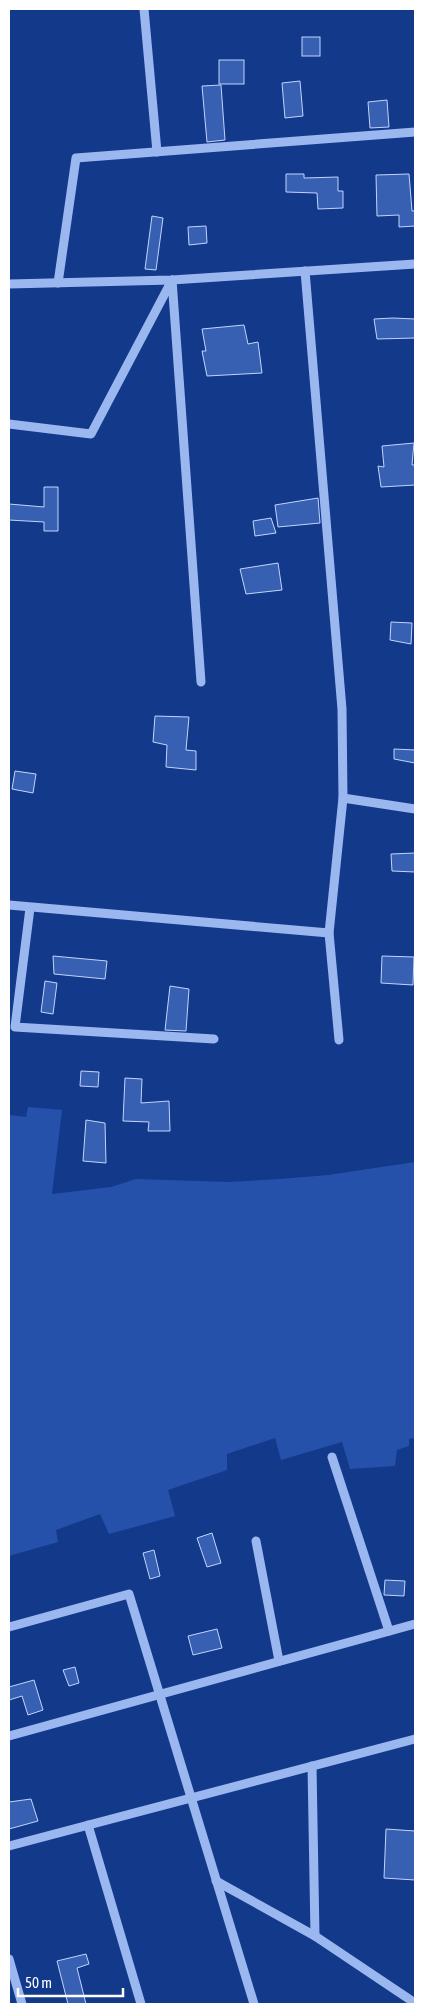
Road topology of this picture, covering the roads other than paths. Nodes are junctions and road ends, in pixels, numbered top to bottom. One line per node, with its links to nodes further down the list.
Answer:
1 (144, 9): 3 (street)
2 (415, 132): 3 (street)
3 (157, 152): 7 (street)
4 (415, 264): 5 (street)
5 (304, 272): 6 (street); 11 (street)
6 (172, 280): 7 (street); 9 (street); 10 (street)
7 (58, 283): 8 (street)
8 (9, 284)
9 (9, 424)
10 (201, 682)
11 (343, 798): 12 (street); 15 (street)
12 (415, 809)
13 (9, 906): 14 (street)
14 (30, 908): 15 (street); 16 (street)
15 (329, 933): 17 (street)
16 (214, 1038)
17 (339, 1040)
18 (332, 1457): 22 (street)
19 (256, 1541): 23 (street)
20 (415, 1624): 22 (street)
21 (9, 1627): 24 (street)
22 (389, 1631): 23 (street)
23 (279, 1661): 24 (street)
24 (160, 1694): 25 (street); 28 (street)
25 (9, 1736)
26 (415, 1739): 27 (street)
27 (312, 1766): 28 (street); 32 (street)
28 (191, 1798): 29 (street); 31 (street)
29 (88, 1825): 30 (street); 36 (street)
30 (9, 1846)
31 (216, 1881): 32 (street); 37 (street)
32 (315, 1936): 34 (street)
33 (9, 1959): 35 (street)
34 (415, 2003)
35 (22, 2004)
36 (141, 2004)
37 (254, 2004)

